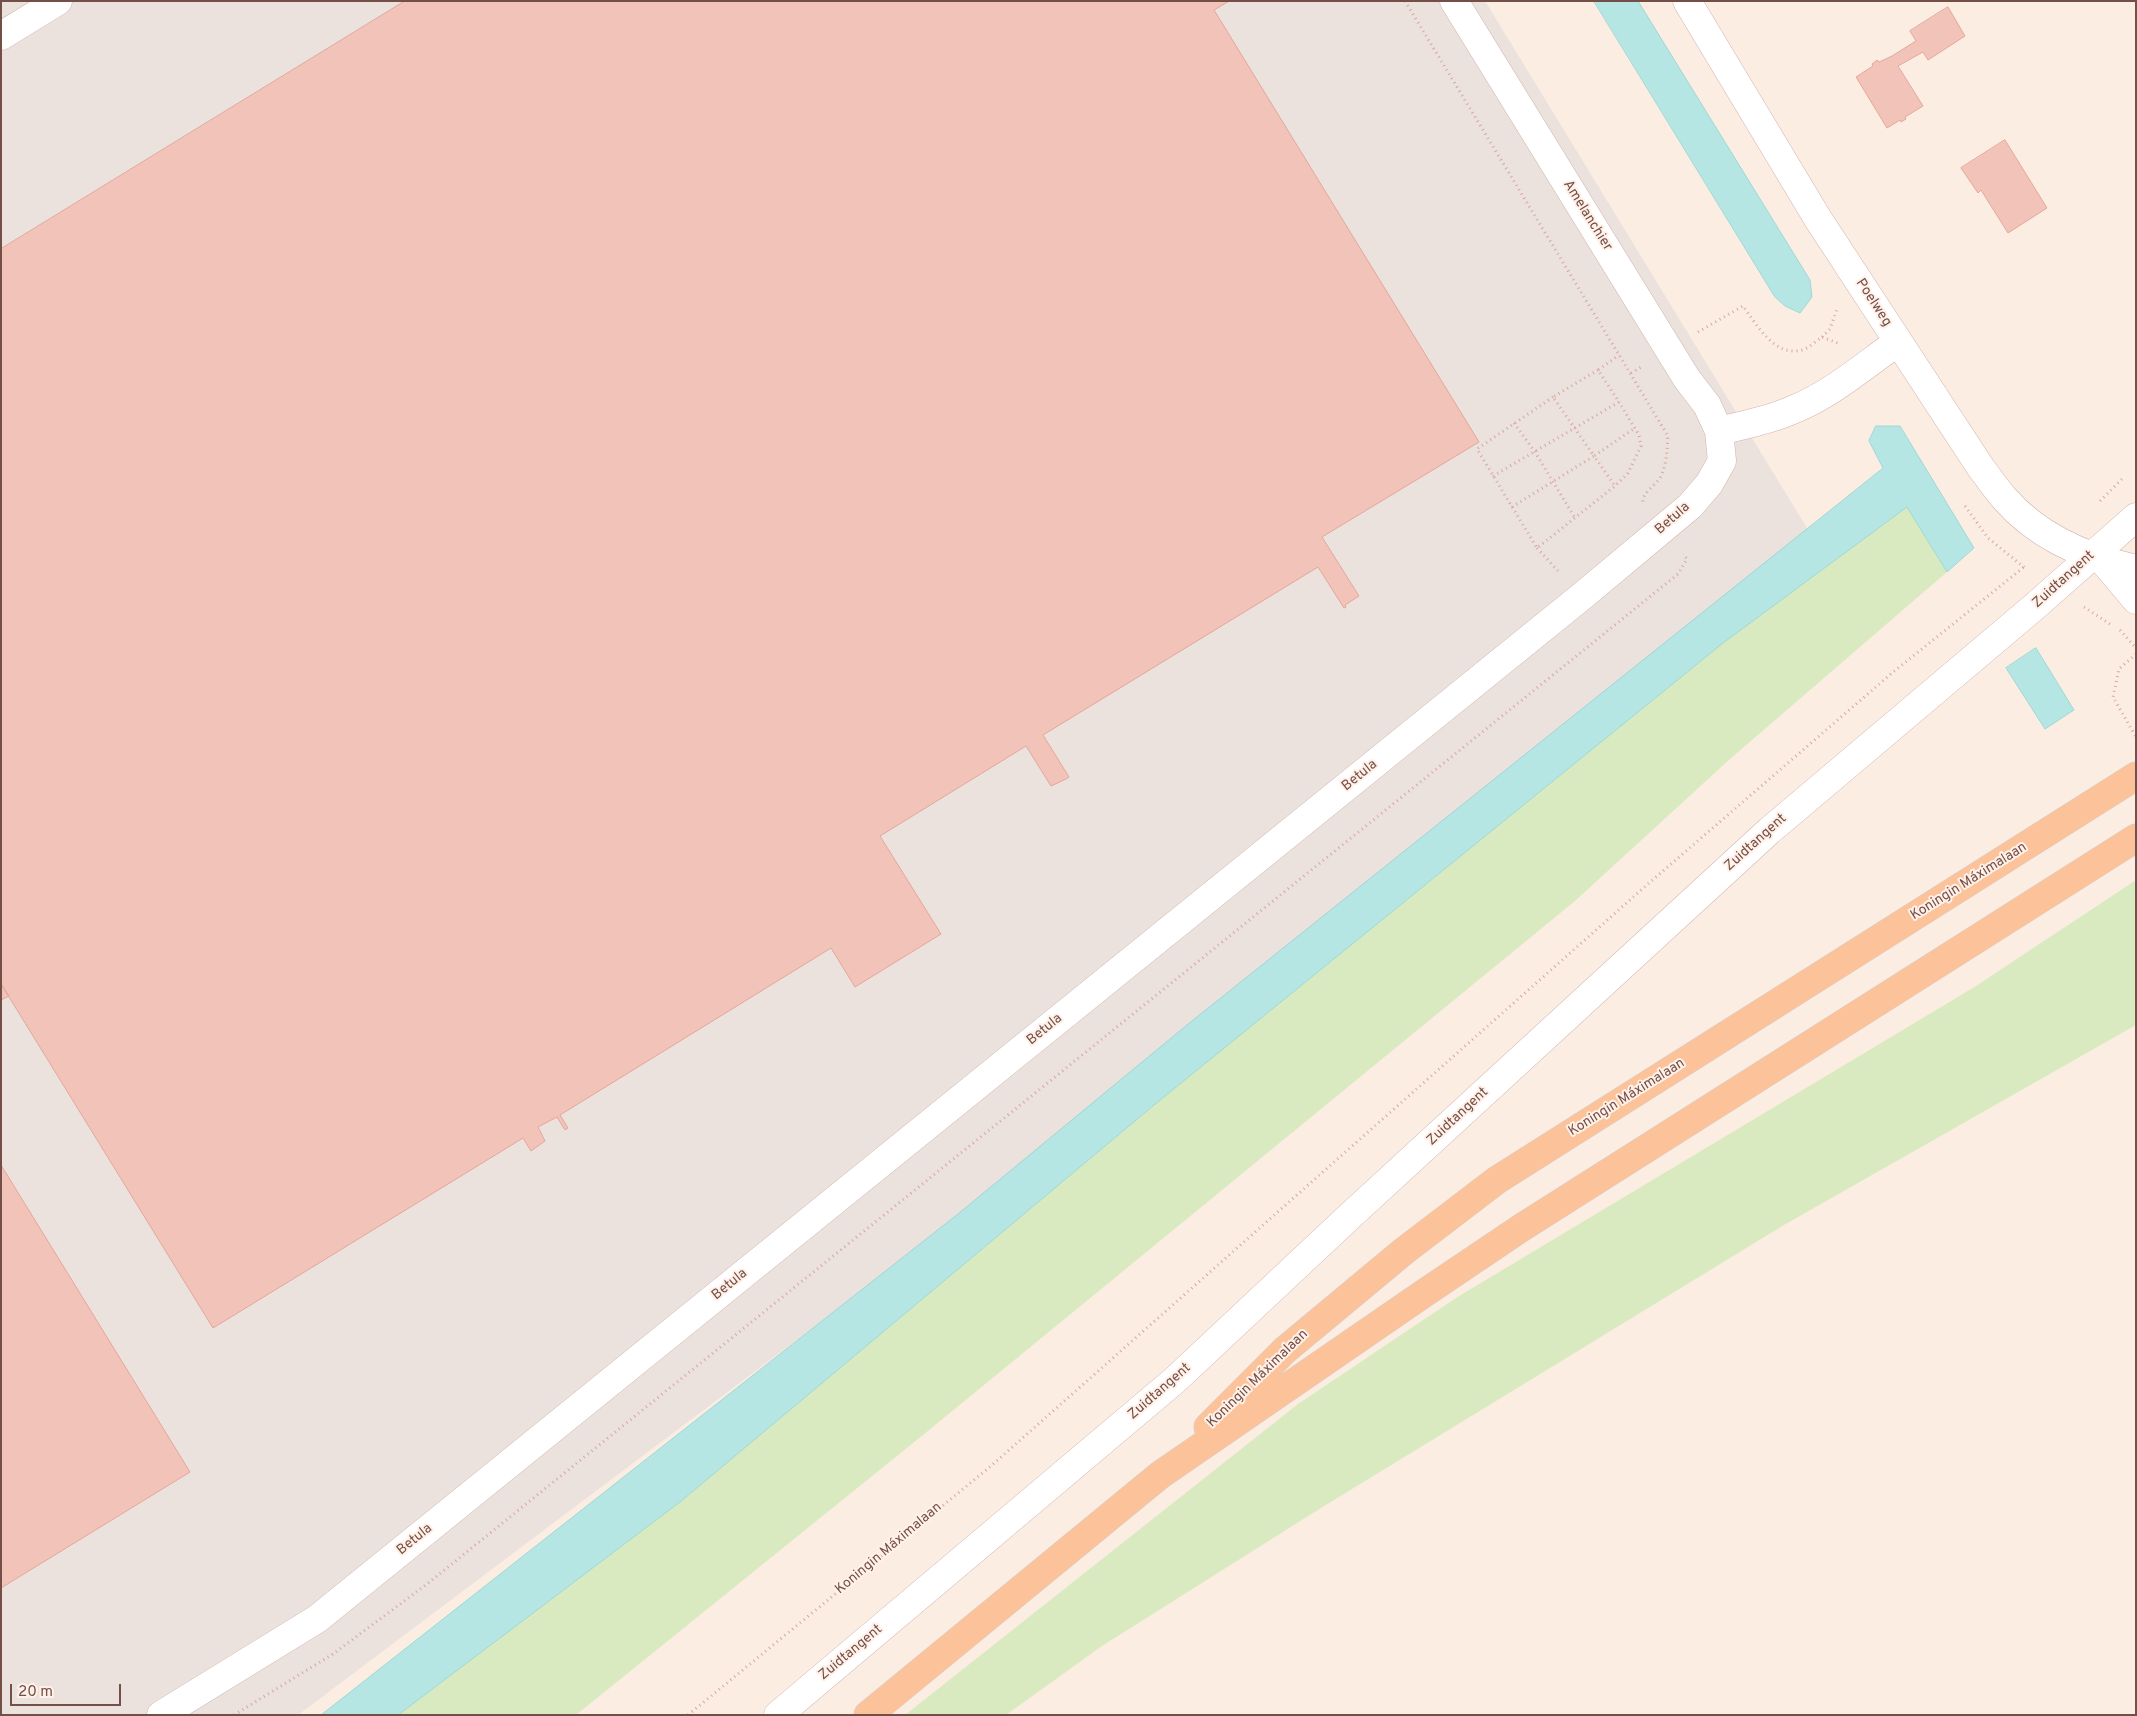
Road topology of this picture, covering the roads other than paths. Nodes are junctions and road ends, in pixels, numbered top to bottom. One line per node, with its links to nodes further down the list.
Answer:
1 (58, 1): 4 (street)
2 (1454, 1): 6 (street, Amelanchier)
3 (1687, 1): 5 (street, Poelweg)
4 (1, 36)
5 (1898, 342): 6 (street); 8 (street, Poelweg)
6 (1719, 431): 14 (street, Betula)
7 (2136, 517): 8 (street, Zuidtangent)
8 (2097, 559): 9 (street, Poelweg); 10 (street, Poelweg); 15 (street, Zuidtangent)
9 (2136, 569)
10 (2136, 600)
11 (2136, 776): 13 (main road, Koningin Máximalaan)
12 (2136, 838): 13 (main road, Koningin Máximalaan)
13 (1160, 1476): 16 (main road, Koningin Máximalaan)
14 (161, 1715)
15 (778, 1715)
16 (868, 1715)

